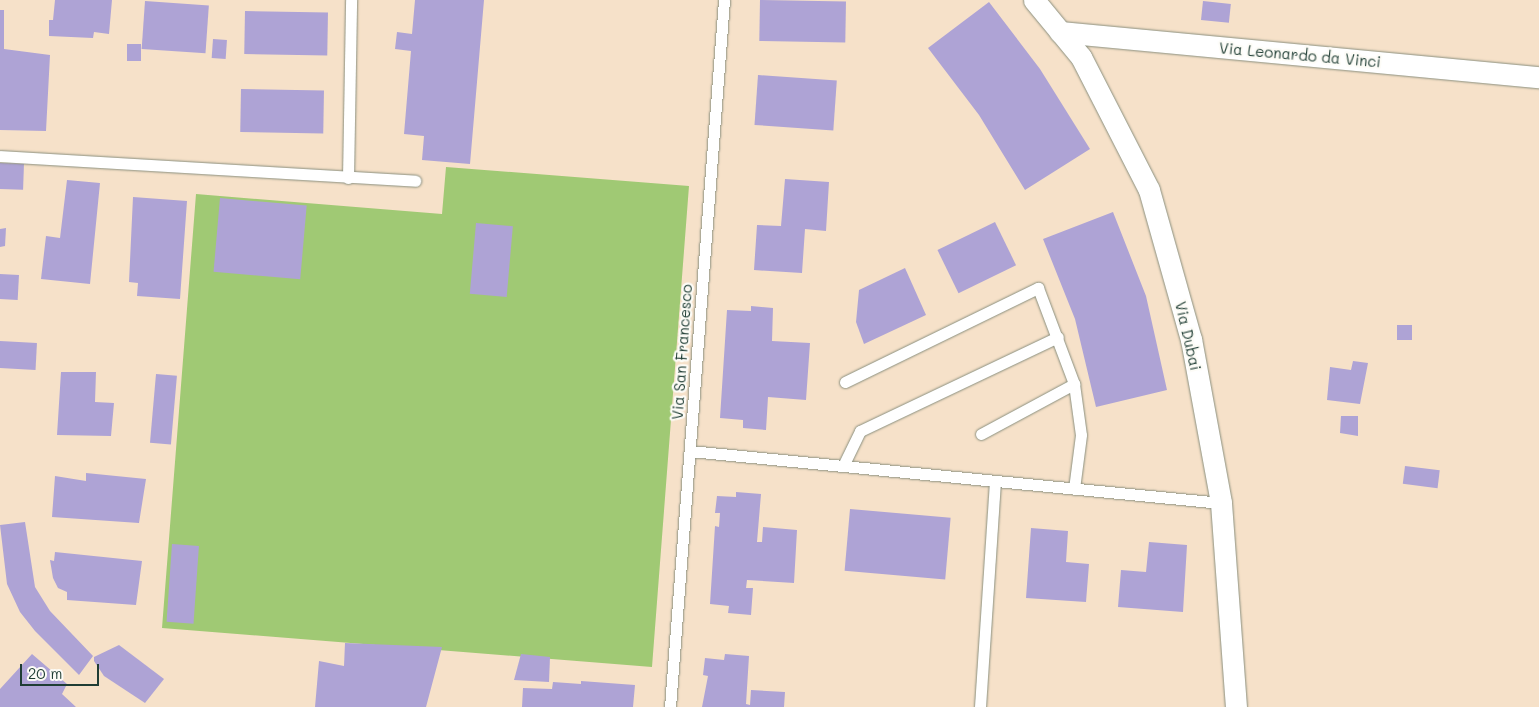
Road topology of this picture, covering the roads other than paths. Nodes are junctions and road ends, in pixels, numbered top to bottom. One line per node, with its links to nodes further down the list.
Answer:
1 (351, 0): 7 (lane)
2 (724, 0): 13 (lane, Via San Francesco)
3 (1034, 0): 4 (street, Via Dubai)
4 (1060, 32): 5 (street, Via Leonardo da Vinci); 17 (street, Via Dubai)
5 (1539, 77)
6 (0, 156): 7 (lane)
7 (348, 178): 8 (lane)
8 (415, 181)
9 (1058, 337): 10 (lane); 11 (lane); 14 (lane)
10 (845, 382)
11 (1074, 384): 12 (lane); 16 (lane)
12 (981, 434)
13 (690, 451): 14 (lane); 18 (lane, Via San Francesco)
14 (843, 466): 15 (lane)
15 (995, 481): 16 (lane); 19 (lane)
16 (1074, 489): 17 (lane)
17 (1221, 503): 20 (street, Via Dubai)
18 (670, 707)
19 (980, 707)
20 (1236, 707)

